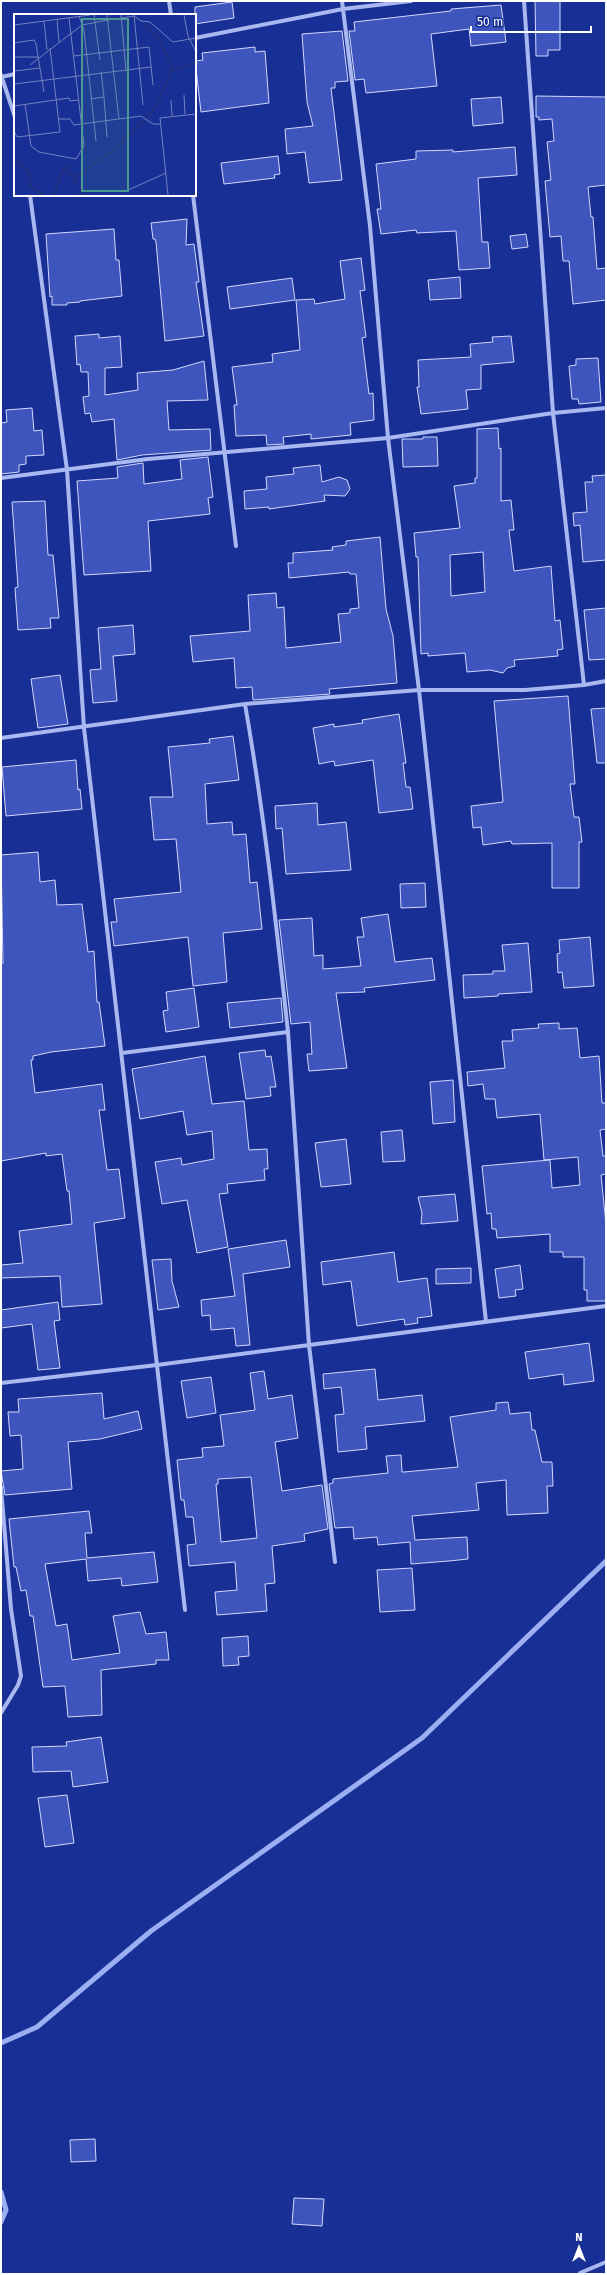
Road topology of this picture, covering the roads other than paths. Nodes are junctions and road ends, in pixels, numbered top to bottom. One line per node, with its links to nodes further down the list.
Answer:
1 (169, 1): 6 (street)
2 (342, 1): 5 (street)
3 (411, 1): 5 (street)
4 (524, 1): 14 (street)
5 (343, 9): 7 (street); 15 (street)
6 (171, 14)
7 (196, 38)
8 (14, 74): 9 (street)
9 (1, 76): 10 (street)
10 (14, 114)
11 (30, 196): 17 (street)
12 (193, 196): 16 (street)
13 (606, 408): 14 (street)
14 (553, 413): 15 (street); 21 (street)
15 (388, 438): 16 (street); 22 (street)
16 (224, 453): 17 (street); 19 (street)
17 (67, 470): 18 (street); 24 (street)
18 (1, 478)
19 (236, 546)
20 (606, 682): 21 (street)
21 (584, 686): 22 (street)
22 (419, 690): 23 (street); 29 (street)
23 (245, 704): 24 (street); 26 (street)
24 (84, 728): 25 (street); 27 (street)
25 (1, 738)
26 (288, 1032): 27 (street); 30 (street)
27 (122, 1053): 31 (street)
28 (606, 1306): 29 (street)
29 (486, 1322): 30 (street)
30 (309, 1346): 31 (street); 34 (street)
31 (157, 1365): 32 (street); 35 (street)
32 (1, 1383)
33 (1, 1487): 36 (street)
34 (335, 1562)
35 (185, 1610)
36 (1, 1713)
37 (606, 2262): 38 (street)
38 (580, 2273)

